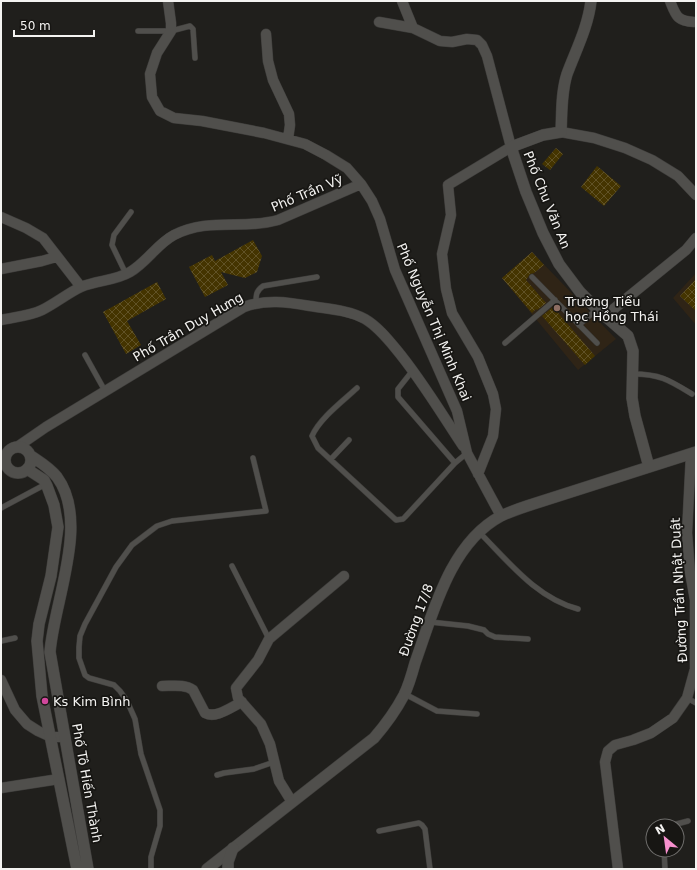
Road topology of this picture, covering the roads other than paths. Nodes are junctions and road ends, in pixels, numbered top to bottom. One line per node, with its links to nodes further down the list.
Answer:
1 (168, 1): 9 (street)
2 (402, 1): 7 (street)
3 (592, 1): 12 (street)
4 (670, 1): 6 (street)
5 (379, 22): 7 (street)
6 (694, 22)
7 (414, 28): 14 (street)
8 (138, 31): 9 (lane)
9 (171, 31): 11 (lane); 13 (street, Phố Nguyễn Thị Minh Khai)
10 (266, 34): 13 (street)
11 (195, 58)
12 (561, 132): 14 (street, Phố Chu Văn An); 16 (street)
13 (288, 139): 15 (street, Phố Nguyễn Thị Minh Khai)
14 (511, 147): 28 (street, Phố Chu Văn An); 51 (street)
15 (361, 184): 22 (street, Phố Trần Vỹ); 42 (street, Phố Nguyễn Thị Minh Khai)
16 (696, 195)
17 (131, 212): 22 (lane)
18 (1, 217): 20 (street)
19 (696, 238): 29 (street)
20 (56, 257): 21 (street); 25 (street)
21 (1, 269)
22 (126, 274): 25 (street, Phố Trần Vỹ)
23 (317, 277): 27 (lane)
24 (532, 277): 26 (lane)
25 (81, 287): 30 (street, Phố Trần Vỹ)
26 (555, 300): 31 (lane); 32 (lane)
27 (256, 303): 35 (street, Phố Trần Duy Hưng); 38 (street, Phố Trần Duy Hưng)
28 (597, 309): 29 (street, Phố Chu Văn An); 31 (lane)
29 (605, 316): 36 (street, Phố Chu Văn An)
30 (1, 320)
31 (579, 325): 33 (lane)
32 (504, 343)
33 (597, 343)
34 (86, 354): 38 (lane)
35 (413, 370): 42 (street, Phố Trần Duy Hưng); 48 (lane)
36 (633, 374): 39 (lane); 49 (street, Phố Chu Văn An)
37 (357, 388): 46 (lane)
38 (105, 391): 41 (street, Phố Trần Duy Hưng)
39 (692, 394)
40 (349, 440): 46 (lane)
41 (17, 447): 44 (street, Phố Tô Hiến Thành); 47 (street)
42 (467, 453): 48 (lane); 51 (street, Phố Nguyễn Thị Minh Khai)
43 (693, 453): 49 (street, Đường 17/8); 58 (street, Đường Trần Nhật Duật)
44 (30, 456): 50 (street); 72 (street, Phố Tô Hiến Thành)
45 (253, 458): 85 (lane)
46 (331, 459): 48 (lane)
47 (4, 462): 50 (street)
48 (455, 462)
49 (650, 467): 54 (street, Đường 17/8)
50 (27, 469): 52 (street, Phố Tô Hiến Thành)
51 (478, 474): 54 (street, Phố Nguyễn Thị Minh Khai)
52 (46, 484): 53 (lane); 71 (street, Phố Tô Hiến Thành)
53 (1, 508)
54 (501, 516): 55 (street, Đường 17/8)
55 (479, 532): 59 (lane); 60 (street, Đường 17/8)
56 (232, 566): 62 (lane)
57 (344, 576): 62 (street)
58 (695, 600): 68 (street, Đường Trần Nhật Duật)
59 (578, 609)
60 (430, 622): 63 (lane); 67 (street, Đường 17/8)
61 (15, 638): 64 (lane)
62 (270, 639): 69 (street)
63 (528, 639)
64 (1, 641)
65 (1, 680): 71 (street)
66 (162, 686): 69 (street)
67 (405, 694): 70 (lane); 77 (street, Đường 17/8)
68 (692, 700): 89 (street, Đường Trần Nhật Duật)
69 (242, 702): 73 (street)
70 (477, 714)
71 (51, 737): 72 (street); 75 (street, Phố Tô Hiến Thành)
72 (64, 737): 84 (street, Phố Tô Hiến Thành)
73 (274, 762): 74 (lane); 77 (street)
74 (217, 775)
75 (59, 779): 76 (street); 83 (street, Phố Tô Hiến Thành)
76 (1, 788)
77 (292, 802): 81 (street, Đường 17/8)
78 (688, 821): 79 (lane)
79 (685, 822)
80 (379, 831): 88 (lane)
81 (233, 848): 86 (street, Đường 17/8); 87 (street)
82 (664, 858): 90 (lane)
83 (77, 869)
84 (88, 869)
85 (151, 869)
86 (207, 869)
87 (228, 869)
88 (430, 869)
89 (618, 869)
90 (665, 869)

